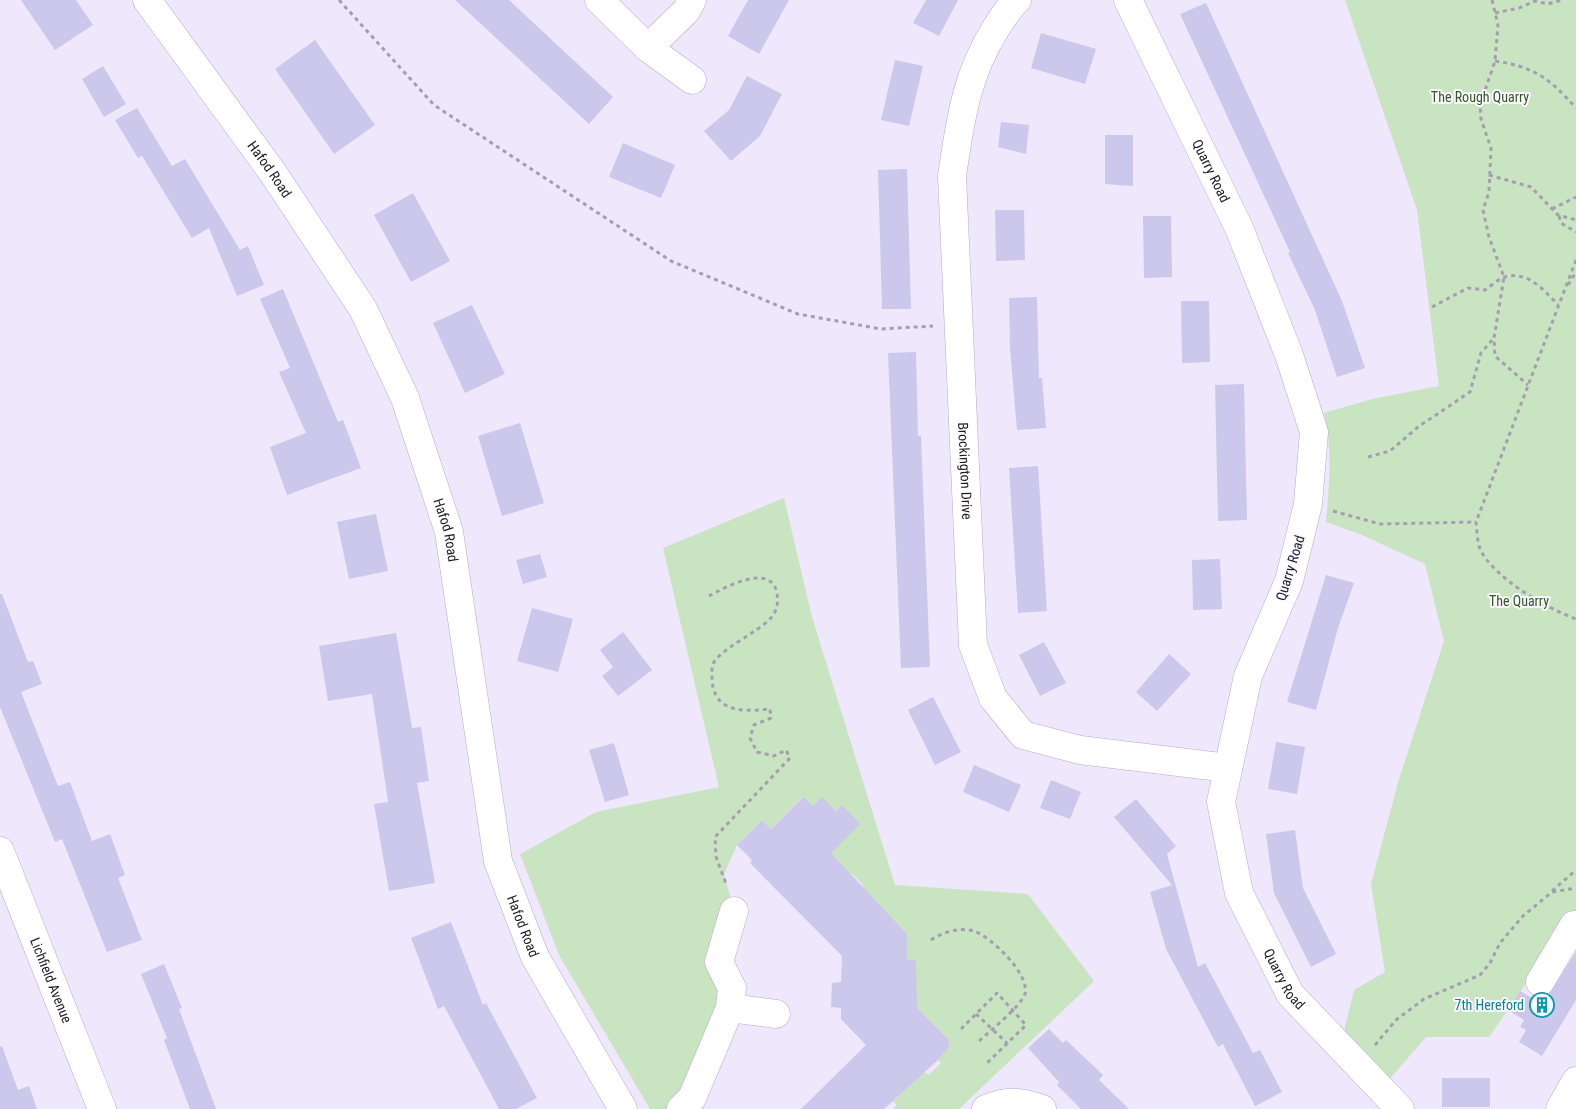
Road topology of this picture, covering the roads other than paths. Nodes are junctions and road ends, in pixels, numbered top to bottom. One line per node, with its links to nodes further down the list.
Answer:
1 (147, 0): 18 (street, Hafod Road)
2 (599, 0): 6 (street)
3 (692, 0): 6 (street)
4 (1017, 0): 8 (street, Brockington Drive)
5 (1128, 0): 8 (street, Quarry Road)
6 (648, 48): 7 (street)
7 (692, 80)
8 (1228, 768): 21 (street, Quarry Road)
9 (0, 851): 17 (street, Lichfield Avenue)
10 (734, 911): 13 (street)
11 (1576, 926): 12 (street)
12 (1540, 982)
13 (730, 1008): 14 (street); 16 (street)
14 (776, 1014)
15 (1576, 1081): 22 (street)
16 (693, 1105)
17 (102, 1109)
18 (623, 1109)
19 (986, 1109): 20 (street)
20 (1042, 1109)
21 (1400, 1109)
22 (1560, 1109)

